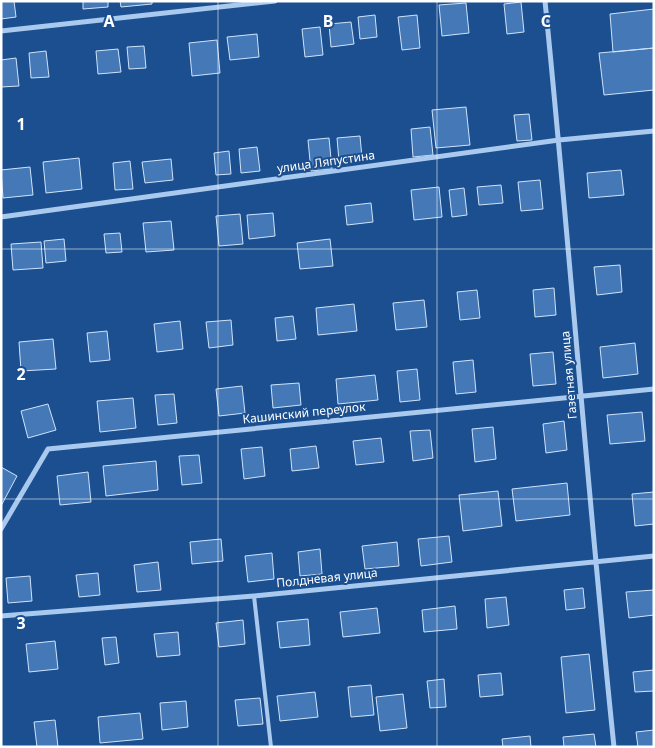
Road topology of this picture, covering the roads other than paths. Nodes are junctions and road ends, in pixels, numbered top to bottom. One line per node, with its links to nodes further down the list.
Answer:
1 (275, 1): 3 (street)
2 (546, 1): 5 (street, Газетная улица)
3 (1, 31)
4 (654, 131): 5 (street, улица Ляпустина)
5 (559, 140): 6 (street, улица Ляпустина); 8 (street, Газетная улица)
6 (1, 217)
7 (654, 389): 8 (street, Кашинский переулок)
8 (581, 396): 9 (street, Кашинский переулок); 11 (street, Газетная улица)
9 (1, 530)
10 (654, 556): 11 (street, Полдневая улица)
11 (594, 562): 12 (street, Полдневая улица); 15 (street, Газетная улица)
12 (254, 596): 13 (street, Полдневая улица); 14 (lane)
13 (1, 616)
14 (271, 747)
15 (614, 747)

